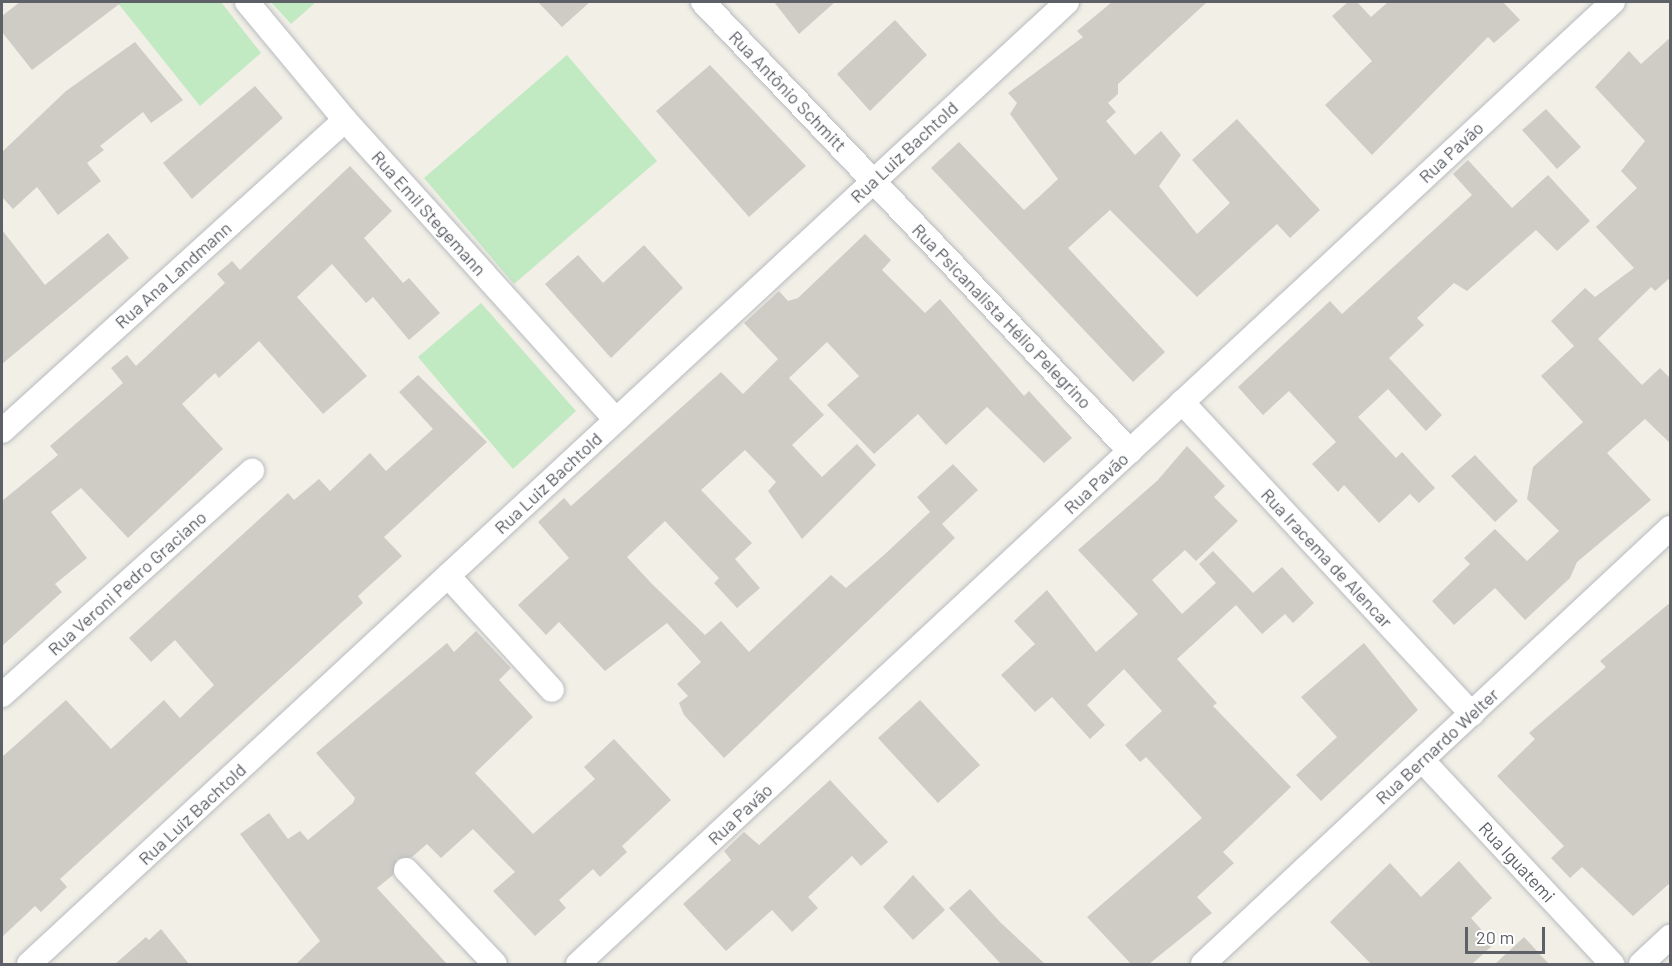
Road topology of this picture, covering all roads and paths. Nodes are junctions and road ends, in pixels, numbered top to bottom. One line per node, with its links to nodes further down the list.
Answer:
1 (247, 2): 5 (street, Rua Emil Stegemann)
2 (703, 2): 6 (street, Rua Antônio Schmitt)
3 (1067, 2): 6 (street, Rua Luiz Bachtold)
4 (1613, 2): 7 (street, Rua Pavão)
5 (345, 120): 8 (street, Rua Emil Stegemann); 9 (street, Rua Ana Landmann)
6 (874, 181): 8 (street, Rua Luiz Bachtold); 10 (street, Rua Psicanalista Hélio Pelegrino)
7 (1182, 402): 10 (street, Rua Pavão); 16 (street, Rua Iracema de Alencar)
8 (616, 420): 13 (street, Rua Luiz Bachtold)
9 (2, 430)
10 (1130, 451): 22 (street, Rua Pavão)
11 (252, 471): 15 (street, Rua Veroni Pedro Graciano)
12 (1671, 528): 16 (street, Rua Bernardo Welter)
13 (447, 576): 14 (street); 20 (street, Rua Luiz Bachtold)
14 (552, 690)
15 (2, 695)
16 (1472, 714): 17 (street, Rua Bernardo Welter)
17 (1422, 760): 23 (street, Rua Bernardo Welter); 24 (street, Rua Iguatemi)
18 (406, 870): 21 (street)
19 (1671, 937): 25 (street)
20 (29, 964)
21 (495, 964)
22 (578, 964)
23 (1203, 964)
24 (1612, 964)
25 (1641, 964)

